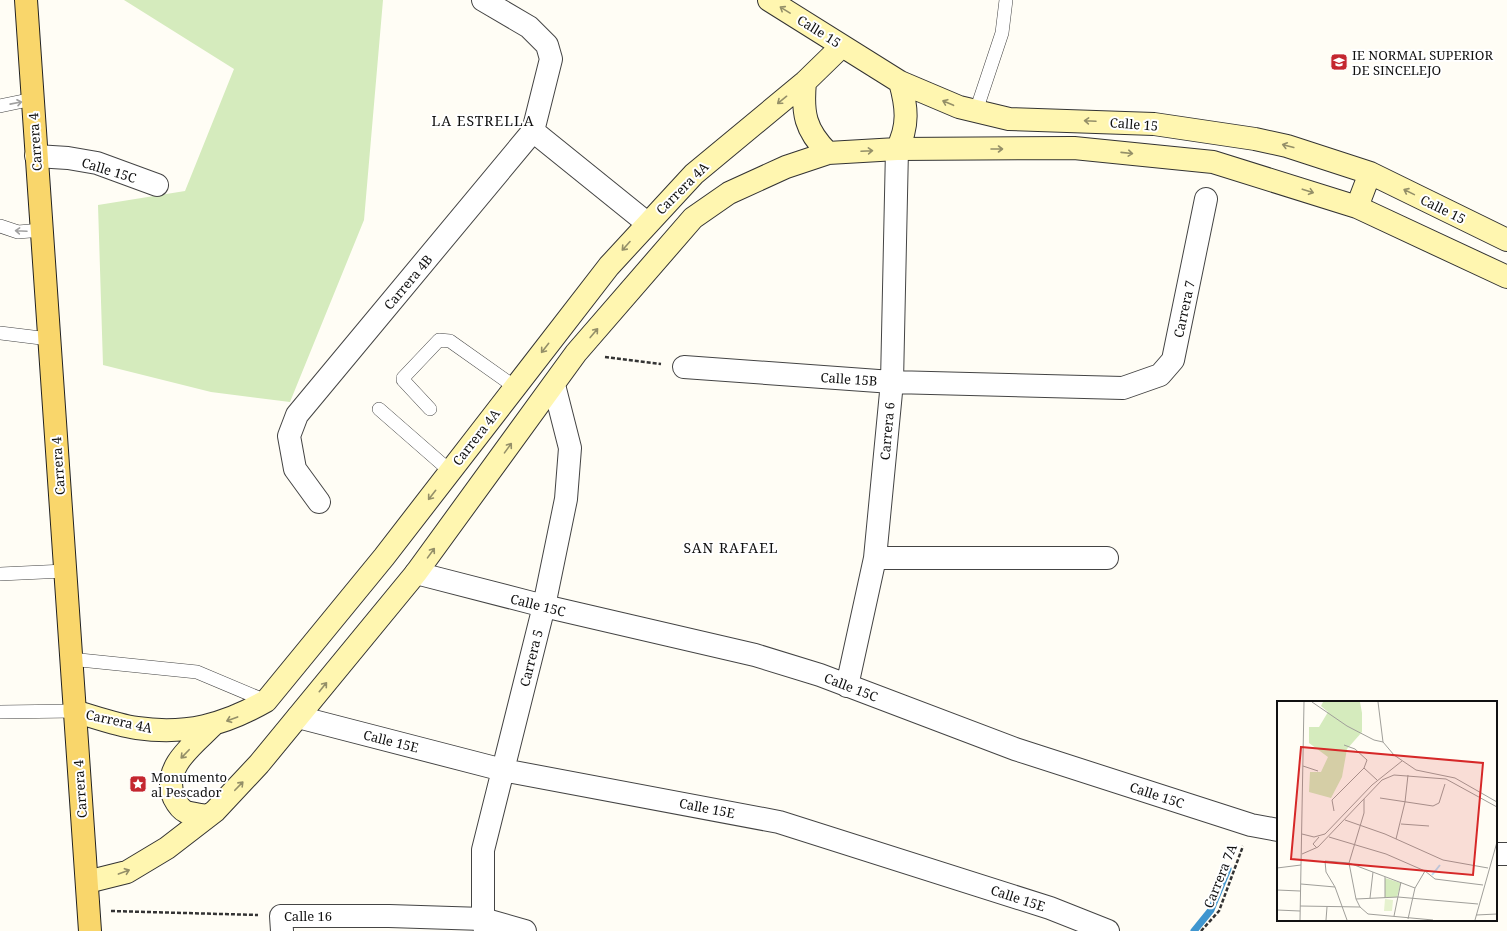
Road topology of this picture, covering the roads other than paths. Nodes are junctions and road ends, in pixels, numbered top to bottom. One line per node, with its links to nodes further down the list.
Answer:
1 (26, 0): 8 (main road, Carrera 4)
2 (483, 0): 11 (street, Carrera 4B)
3 (769, 0): 5 (main road, Calle 15, one-way to 3)
4 (1006, 0): 10 (lane)
5 (842, 46): 6 (main road, Carrera 4A); 7 (main road, Calle 15)
6 (804, 82): 13 (main road); 19 (main road, Carrera 4A, one-way to 19)
7 (900, 82): 10 (main road, Calle 15, one-way to 7); 12 (main road)
8 (33, 99): 9 (lane, one-way to 8); 14 (main road, Carrera 4)
9 (0, 106)
10 (976, 112): 15 (main road, Calle 15, one-way to 10)
11 (533, 131): 19 (street); 34 (street, Carrera 4B)
12 (897, 149): 13 (main road, one-way to 12); 18 (main road, one-way to 18); 27 (street, Carrera 6)
13 (828, 152): 28 (main road, one-way to 13)
14 (36, 156): 16 (street, Calle 15C); 21 (main road, Carrera 4)
15 (1370, 173): 18 (main road); 22 (main road, Calle 15, one-way to 15)
16 (157, 185)
17 (1206, 199): 30 (street, Carrera 7)
18 (1357, 207): 23 (main road)
19 (648, 223): 29 (main road, Carrera 4A, one-way to 29)
20 (0, 226): 21 (lane, one-way to 20)
21 (42, 230): 25 (main road, Carrera 4)
22 (1507, 240)
23 (1507, 277)
24 (0, 333): 25 (lane)
25 (49, 339): 37 (main road, Carrera 4)
26 (684, 367): 27 (street, Calle 15B)
27 (892, 382): 30 (street, Calle 15B); 35 (street, Carrera 6)
28 (554, 385): 38 (main road, one-way to 28); 40 (street, Carrera 5)
29 (515, 388): 32 (lane); 33 (main road, Carrera 4A)
30 (1123, 388)
31 (380, 409): 33 (lane)
32 (430, 409)
33 (450, 471): 43 (main road, Carrera 4A, one-way to 43)
34 (320, 502)
35 (875, 558): 36 (street); 42 (street, Carrera 6)
36 (1107, 558)
37 (65, 571): 39 (lane); 41 (main road, Carrera 4)
38 (416, 573): 40 (street, Calle 15C); 46 (main road, one-way to 38)
39 (0, 574)
40 (544, 606): 42 (street, Calle 15C); 48 (street, Carrera 5)
41 (70, 659): 43 (lane); 44 (main road, Carrera 4)
42 (847, 686): 50 (street, Calle 15C)
43 (266, 701): 47 (main road, Carrera 4A, one-way to 47)
44 (74, 711): 45 (lane); 47 (main road, Carrera 4A); 51 (main road, Carrera 4)
45 (0, 712)
46 (298, 717): 48 (street, Calle 15E); 49 (main road, one-way to 46)
47 (212, 726): 49 (main road, one-way to 49)
48 (503, 770): 54 (street, Carrera 5); 56 (street, Calle 15E)
49 (208, 816): 51 (main road, one-way to 49)
50 (1277, 830)
51 (87, 882): 52 (main road, Carrera 4)
52 (89, 920)
53 (281, 923): 54 (street, Calle 16)
54 (484, 925): 55 (street, Calle 16)
55 (525, 931)
56 (1108, 931)

